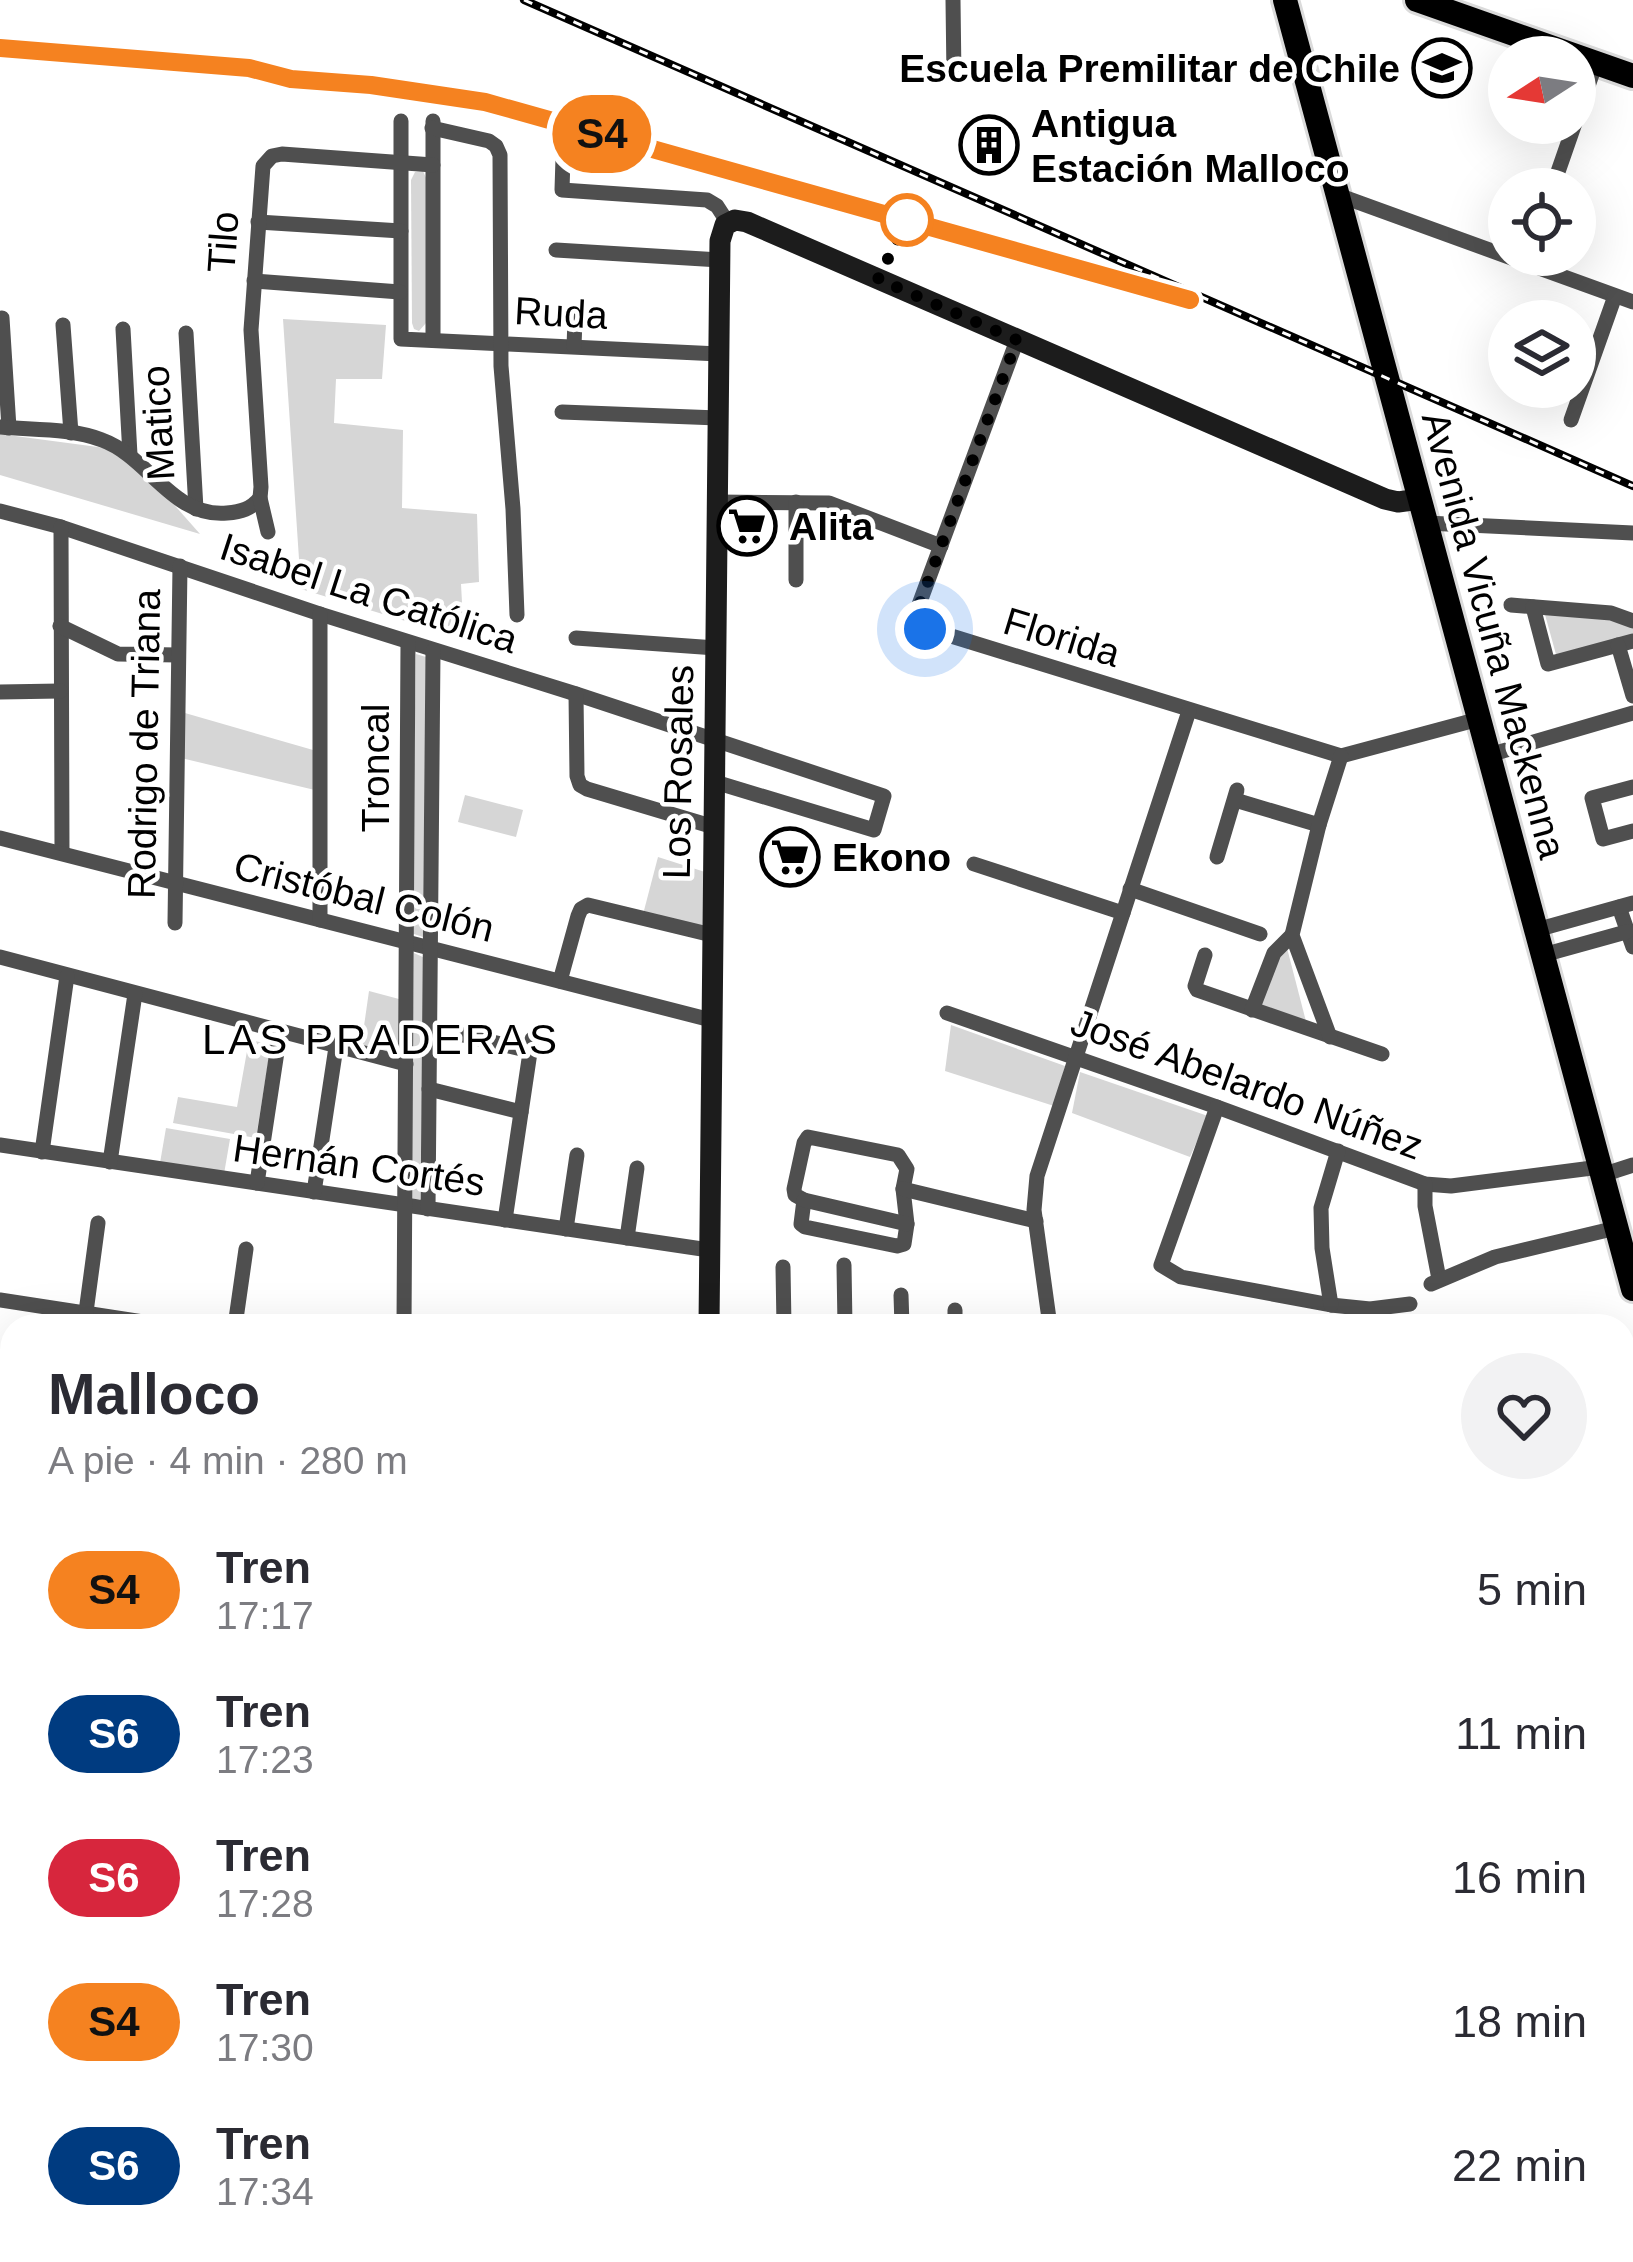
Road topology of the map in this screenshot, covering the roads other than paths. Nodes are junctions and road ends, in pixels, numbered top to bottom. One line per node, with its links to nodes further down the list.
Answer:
1 (953, 0): 7 (street)
2 (1285, 0): 12 (main road, Avenida Vicuña Mackenna)
3 (1417, 0): 4 (main road)
4 (1519, 36)
5 (1596, 63): 6 (main road)
6 (1633, 76)
7 (954, 77)
8 (401, 121): 10 (street)
9 (562, 158): 14 (street)
10 (401, 163): 11 (street, Tilo); 13 (street, Tilo); 15 (street)
11 (433, 165): 29 (street); 31 (street)
12 (1338, 195): 16 (street); 45 (main road, Avenida Vicuña Mackenna)
13 (258, 222): 15 (street); 20 (street, Tilo)
14 (728, 223): 18 (street, Los Rosales); 30 (street)
15 (401, 231): 21 (street)
16 (1488, 246)
17 (556, 250): 18 (street)
18 (720, 260): 33 (street, Los Rosales)
19 (1567, 276): 22 (street)
20 (254, 281): 21 (street); 40 (street, Tilo)
21 (400, 292): 29 (street, Ruda)
22 (1615, 296): 23 (street); 36 (street)
23 (1633, 302)
24 (2, 318): 37 (street)
25 (575, 320): 32 (street)
26 (63, 325): 38 (street)
27 (123, 329): 39 (street)
28 (186, 333): 43 (street, Matico)
29 (433, 340): 31 (street, Ruda)
30 (1017, 340): 45 (street); 49 (street, Florida)
31 (500, 343): 32 (street, Ruda); 55 (street)
32 (574, 346): 33 (street, Ruda)
33 (719, 354): 35 (street, Los Rosales)
34 (562, 412): 35 (street)
35 (718, 418): 41 (street, Los Rosales)
36 (1571, 420)
37 (4, 428): 38 (street)
38 (71, 433): 39 (street)
39 (130, 455): 43 (street)
40 (260, 498): 43 (street); 47 (street, Tilo)
41 (717, 502): 42 (street); 61 (street, Los Rosales)
42 (796, 502): 49 (street); 51 (street)
43 (196, 509)
44 (0, 511): 46 (street, Isabel La Católica)
45 (1423, 511): 48 (street); 70 (main road, Avenida Vicuña Mackenna)
46 (61, 527): 50 (street, Isabel La Católica); 57 (street)
47 (268, 532)
48 (1633, 533)
49 (941, 546): 68 (street, Florida)
50 (180, 566): 54 (street, Isabel La Católica); 63 (street, Rodrigo de Triana)
51 (796, 580)
52 (1511, 604): 53 (street)
53 (1533, 607): 56 (street); 60 (street)
54 (320, 614): 59 (street, Isabel La Católica); 87 (street)
55 (518, 615)
56 (1633, 621)
57 (60, 626): 63 (street); 64 (street)
58 (576, 638): 61 (street)
59 (408, 643): 62 (street, Isabel La Católica); 93 (street, Troncal)
60 (1625, 643): 67 (street)
61 (716, 648): 71 (street, Los Rosales)
62 (433, 651): 66 (street, Isabel La Católica); 95 (street, Troncal)
63 (178, 655): 83 (street, Rodrigo de Triana)
64 (60, 691): 65 (street); 80 (street)
65 (0, 692)
66 (576, 694): 71 (street, Isabel La Católica); 77 (street)
67 (1633, 696)
68 (1189, 711): 73 (street, Florida); 84 (street)
69 (1633, 713): 72 (street)
70 (1479, 718): 72 (main road, Avenida Vicuña Mackenna); 73 (street)
71 (716, 741): 74 (street, Los Rosales); 74 (street, Isabel La Católica)
72 (1489, 755): 94 (main road, Avenida Vicuña Mackenna)
73 (1341, 756): 76 (street)
74 (715, 782): 77 (street, Los Rosales)
75 (1633, 787): 78 (street)
76 (1318, 825): 81 (street); 91 (street)
77 (714, 827): 90 (street, Los Rosales)
78 (1633, 831)
79 (0, 838): 80 (street, Cristóbal Colón)
80 (62, 854): 83 (street, Cristóbal Colón)
81 (1217, 857)
82 (974, 864): 86 (street)
83 (176, 883): 87 (street, Cristóbal Colón); 88 (street, Rodrigo de Triana)
84 (1130, 889): 86 (street); 89 (street)
85 (1626, 905): 92 (street); 94 (street)
86 (1123, 913): 109 (street)
87 (320, 920): 93 (street, Cristóbal Colón)
88 (175, 923)
89 (1260, 934)
90 (712, 935): 99 (street); 103 (street, Los Rosales)
91 (1292, 935): 101 (street); 106 (street)
92 (1629, 939): 94 (street)
93 (407, 942): 95 (street, Cristóbal Colón); 110 (street, Troncal)
94 (1539, 942): 121 (main road, Avenida Vicuña Mackenna)
95 (430, 948): 99 (street, Cristóbal Colón); 104 (street, Troncal)
96 (1205, 955): 101 (street)
97 (0, 957): 98 (street)
98 (67, 976): 100 (street); 116 (street)
99 (560, 981): 103 (street, Cristóbal Colón)
100 (135, 994): 105 (street); 118 (street)
101 (1252, 1010): 106 (street)
102 (947, 1013): 109 (street, José Abelardo Núñez)
103 (711, 1020): 137 (street, Los Rosales)
104 (430, 1027): 111 (street, Troncal); 113 (street)
105 (280, 1032): 107 (street); 122 (street)
106 (1330, 1037): 108 (street)
107 (336, 1047): 110 (street); 125 (street)
108 (1382, 1054)
109 (1076, 1058): 112 (street, José Abelardo Núñez); 130 (street)
110 (406, 1064): 127 (street, Troncal)
111 (429, 1089): 113 (street); 128 (street, Troncal)
112 (1217, 1107): 115 (street, José Abelardo Núñez); 145 (street)
113 (521, 1112): 129 (street)
114 (0, 1145): 116 (street, Hernán Cortés)
115 (1338, 1150): 123 (street, José Abelardo Núñez); 145 (street)
116 (43, 1152): 118 (street, Hernán Cortés)
117 (577, 1155): 134 (street)
118 (110, 1162): 122 (street, Hernán Cortés)
119 (1633, 1165): 121 (street, José Abelardo Núñez)
120 (637, 1168): 135 (street)
121 (1601, 1171): 123 (street, José Abelardo Núñez); 133 (main road, Avenida Vicuña Mackenna)
122 (257, 1184): 125 (street, Hernán Cortés)
123 (1425, 1184): 133 (street)
124 (903, 1189): 126 (street); 130 (street); 132 (street)
125 (314, 1192): 127 (street, Hernán Cortés)
126 (804, 1200): 132 (street); 132 (street)
127 (404, 1206): 128 (street, Hernán Cortés); 149 (street, Troncal)
128 (428, 1209): 129 (street, Hernán Cortés)
129 (505, 1220): 134 (street, Hernán Cortés)
130 (1036, 1221): 154 (street)
131 (98, 1223): 146 (street)
132 (907, 1224)
133 (1616, 1228): 138 (main road, Avenida Vicuña Mackenna)
134 (566, 1229): 135 (street, Hernán Cortés)
135 (626, 1238): 137 (street, Hernán Cortés)
136 (246, 1249): 148 (street)
137 (709, 1250): 150 (street, Los Rosales)
138 (1629, 1262): 141 (main road, Avenida Vicuña Mackenna)
139 (844, 1264): 152 (street)
140 (784, 1267): 151 (street)
141 (1633, 1289)
142 (902, 1295): 153 (street)
143 (0, 1300): 146 (street)
144 (1410, 1304): 145 (street)
145 (1331, 1305)
146 (86, 1312): 147 (street)
147 (98, 1314)
148 (237, 1314)
149 (404, 1314)
150 (709, 1314)
151 (784, 1314)
152 (845, 1314)
153 (902, 1314)
154 (1048, 1314)
155 (0, 2245): 156 (street)
156 (0, 2262)

